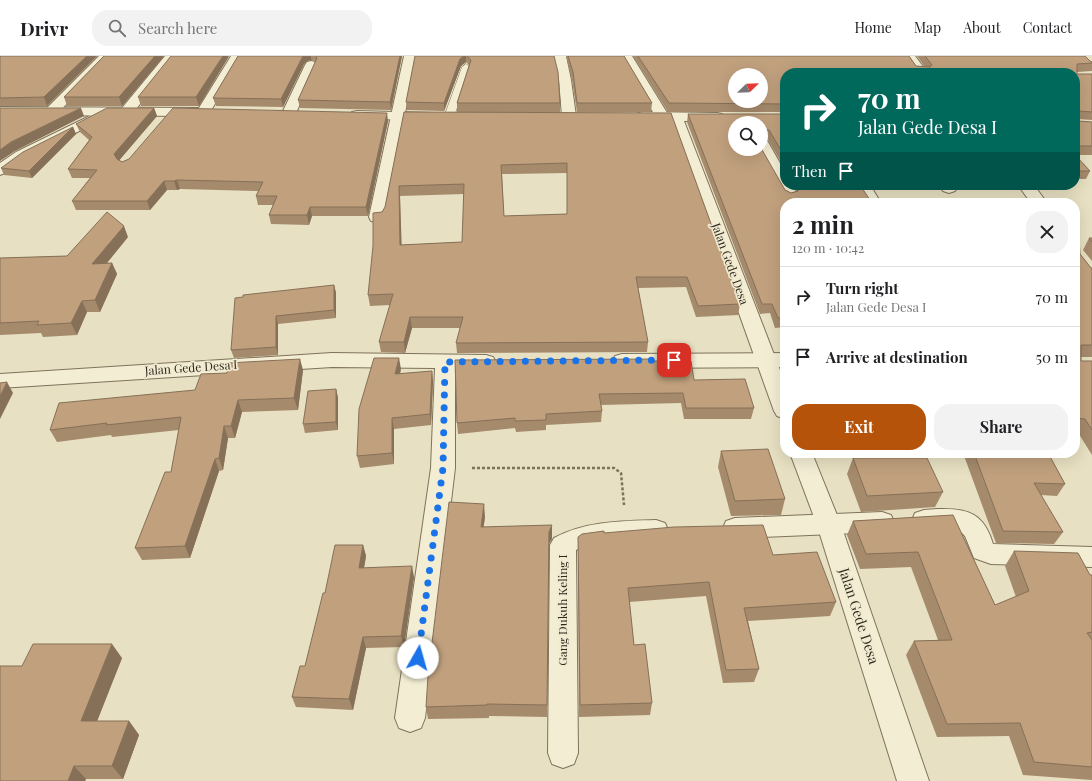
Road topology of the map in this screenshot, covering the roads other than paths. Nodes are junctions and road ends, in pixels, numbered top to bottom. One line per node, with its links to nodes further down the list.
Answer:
1 (106, 56): 13 (street)
2 (172, 56): 12 (street)
3 (237, 56): 16 (street)
4 (410, 56): 22 (street)
5 (560, 56): 24 (street)
6 (626, 56): 27 (street, Jalan Gede Desa)
7 (909, 56): 10 (street)
8 (311, 65): 19 (street)
9 (466, 66): 29 (lane)
10 (918, 68)
11 (0, 111): 13 (street)
12 (127, 111): 14 (street); 15 (street)
13 (51, 112): 14 (street)
14 (105, 112): 33 (street)
15 (170, 112): 16 (street); 31 (street)
16 (204, 112): 17 (street)
17 (220, 112)
18 (274, 113): 19 (street)
19 (289, 114): 20 (street)
20 (304, 114)
21 (344, 114): 22 (street)
22 (398, 116): 29 (street); 37 (street)
23 (554, 116): 24 (street)
24 (569, 116): 25 (street)
25 (585, 116)
26 (631, 116): 27 (street)
27 (669, 116): 28 (street); 38 (street, Jalan Gede Desa)
28 (728, 116)
29 (449, 117): 30 (street)
30 (463, 117)
31 (160, 124)
32 (768, 155): 34 (street)
33 (0, 170)
34 (780, 177)
35 (787, 190): 36 (street)
36 (790, 195)
37 (377, 217)
38 (775, 360): 40 (street); 43 (street, Jalan Gede Desa)
39 (507, 361): 41 (street, Jalan Gede Desa I)
40 (601, 361)
41 (445, 362): 42 (street, Jalan Gede Desa I); 49 (street)
42 (0, 382)
43 (780, 386)
44 (803, 458): 45 (street, Jalan Gede Desa)
45 (829, 525): 46 (street); 48 (street); 51 (street, Jalan Gede Desa)
46 (711, 529)
47 (680, 530): 50 (street, Gang Dukuh Keling I)
48 (1092, 557)
49 (410, 718)
50 (563, 752)
51 (913, 781)

